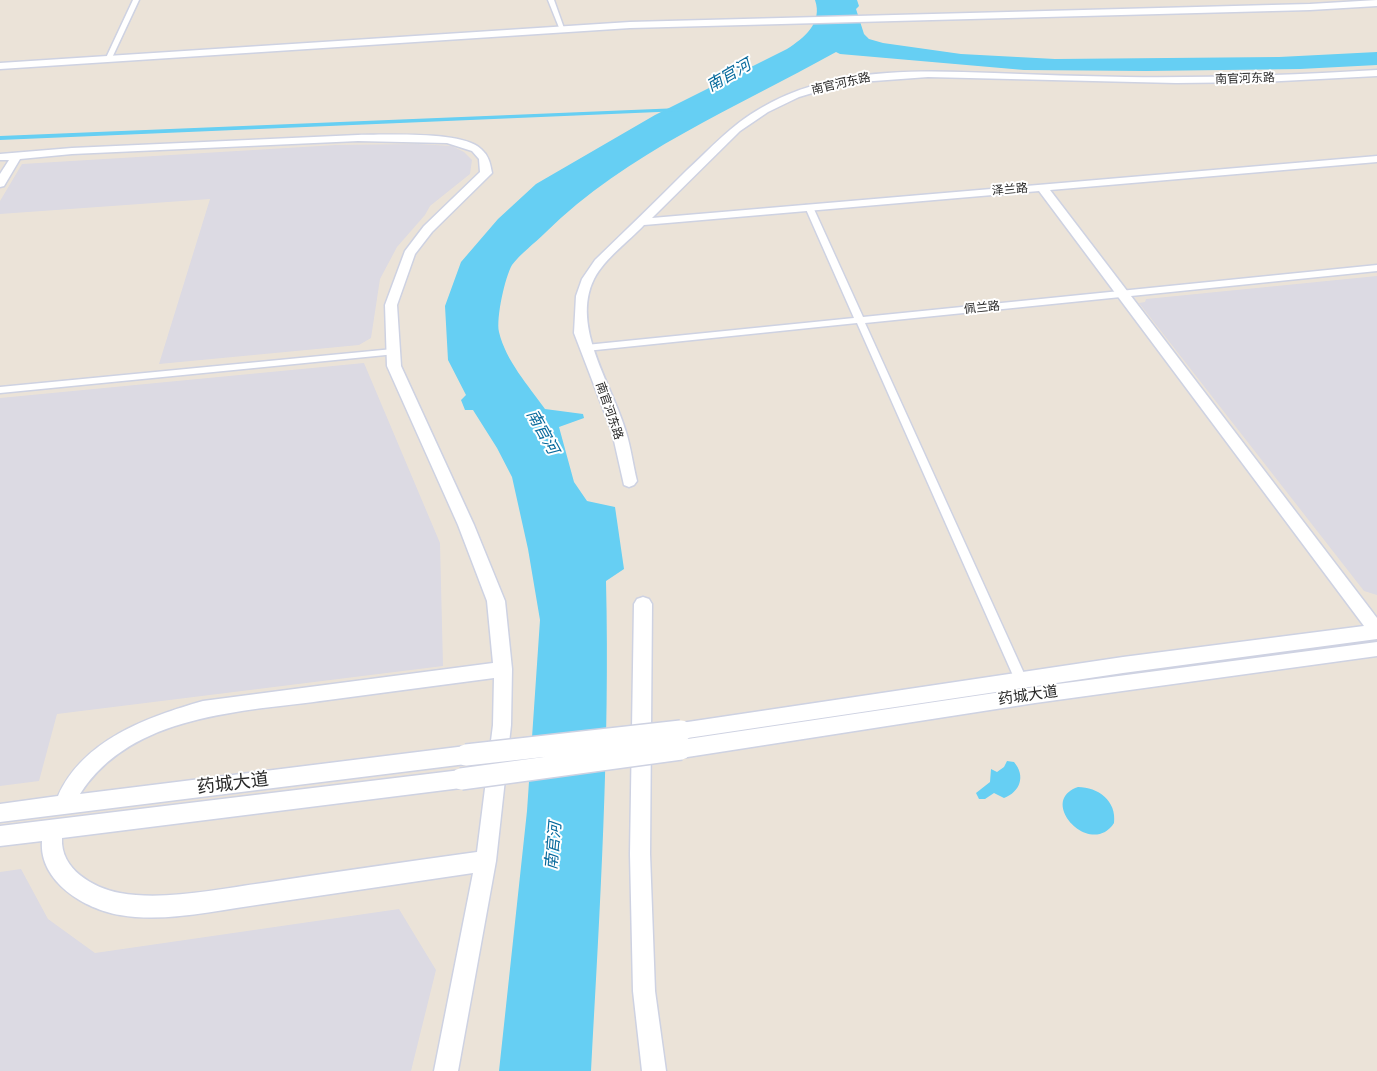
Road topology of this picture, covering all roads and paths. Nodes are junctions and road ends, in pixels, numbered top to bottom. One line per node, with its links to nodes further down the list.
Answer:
1 (136, 0): 7 (street)
2 (551, 0): 6 (street)
3 (1338, 0): 5 (street)
4 (1377, 3): 5 (street)
5 (887, 16): 6 (street)
6 (562, 27): 7 (street)
7 (109, 57): 8 (street); 9 (street)
8 (0, 60)
9 (0, 66)
10 (1377, 73): 16 (street, 南官河东路)
11 (16, 156): 12 (street); 14 (street); 24 (street)
12 (0, 157)
13 (1377, 159): 15 (street, 泽兰路)
14 (0, 184)
15 (1042, 187): 17 (street, 泽兰路); 21 (street)
16 (660, 205): 18 (street); 19 (street, 南官河东路)
17 (809, 207): 18 (street, 泽兰路); 22 (street)
18 (672, 218): 19 (street, 泽兰路)
19 (644, 222): 23 (street, 南官河东路)
20 (1377, 268): 21 (street, 佩兰路)
21 (1123, 294): 22 (street, 佩兰路); 28 (street)
22 (859, 321): 23 (street, 佩兰路); 31 (street)
23 (586, 348): 26 (street, 南官河东路)
24 (393, 352): 25 (street); 30 (street)
25 (0, 390)
26 (629, 481)
27 (643, 604): 40 (street)
28 (1377, 631): 31 (street, 药城大道)
29 (1377, 649): 32 (street, 药城大道)
30 (503, 669): 34 (street); 38 (street)
31 (1021, 680): 32 (street, 药城大道)
32 (681, 740): 33 (street, bridge); 34 (street, 药城大道, bridge)
33 (461, 779): 36 (street, 药城大道)
34 (64, 806): 35 (street, 药城大道)
35 (0, 814)
36 (53, 829): 37 (street, 药城大道); 38 (street)
37 (0, 836)
38 (486, 861): 39 (street)
39 (446, 1071)
40 (654, 1071)

